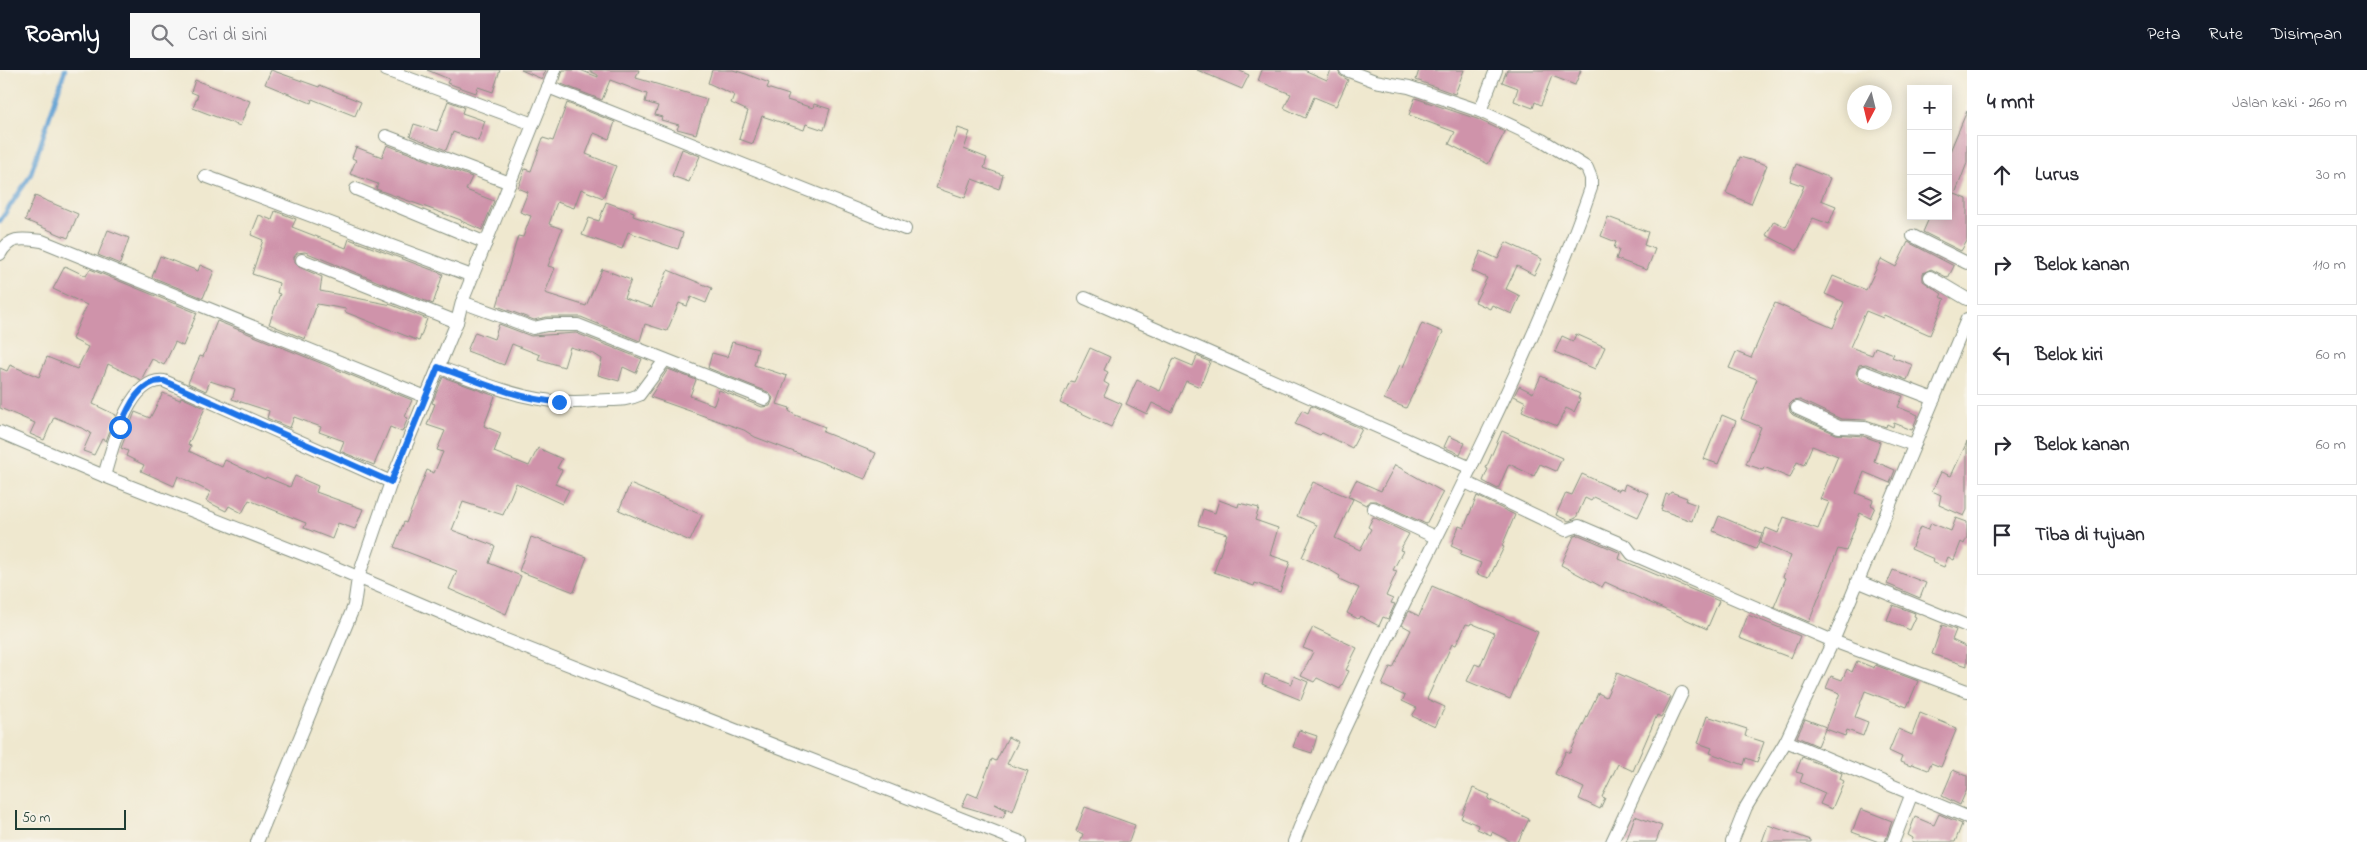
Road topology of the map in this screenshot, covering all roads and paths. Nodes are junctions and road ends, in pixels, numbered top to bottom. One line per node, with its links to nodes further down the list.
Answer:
1 (386, 70): 7 (street)
2 (555, 70): 5 (street)
3 (1346, 70): 6 (street)
4 (1496, 70): 6 (street)
5 (548, 87): 7 (street); 12 (street)
6 (1480, 111): 34 (street)
7 (533, 124): 10 (street)
8 (386, 136): 10 (street)
9 (205, 176): 18 (street)
10 (510, 183): 14 (street)
11 (356, 189): 14 (street)
12 (905, 229)
13 (1912, 236): 17 (street)
14 (486, 242): 18 (street)
15 (0, 254): 28 (street)
16 (302, 260): 24 (street)
17 (1967, 263)
18 (472, 276): 22 (street)
19 (1930, 278): 21 (street)
20 (1085, 298): 34 (street)
21 (1967, 300)
22 (462, 302): 24 (street); 25 (street)
23 (1967, 320): 30 (street)
24 (457, 322): 26 (street)
25 (665, 360): 26 (street); 29 (street)
26 (438, 367): 28 (street)
27 (1864, 372): 30 (street)
28 (426, 397): 36 (street)
29 (765, 399)
30 (1934, 399): 33 (street)
31 (1797, 408): 33 (street)
32 (0, 432): 35 (street)
33 (1914, 445): 41 (street)
34 (1471, 468): 37 (street)
35 (104, 476): 36 (street); 40 (street)
36 (391, 482): 40 (street)
37 (1464, 482): 39 (street); 43 (street)
38 (1373, 508): 39 (street)
39 (1435, 537): 51 (street)
40 (358, 578): 49 (street); 50 (street)
41 (1857, 581): 42 (street); 43 (street)
42 (1967, 626)
43 (1833, 641): 44 (street); 46 (street)
44 (1967, 691)
45 (1682, 693): 52 (street)
46 (1786, 741): 47 (street); 53 (street)
47 (1912, 793): 48 (street); 54 (street)
48 (1967, 818)
49 (257, 842)
50 (1021, 842)
51 (1294, 842)
52 (1612, 842)
53 (1732, 842)
54 (1892, 842)

